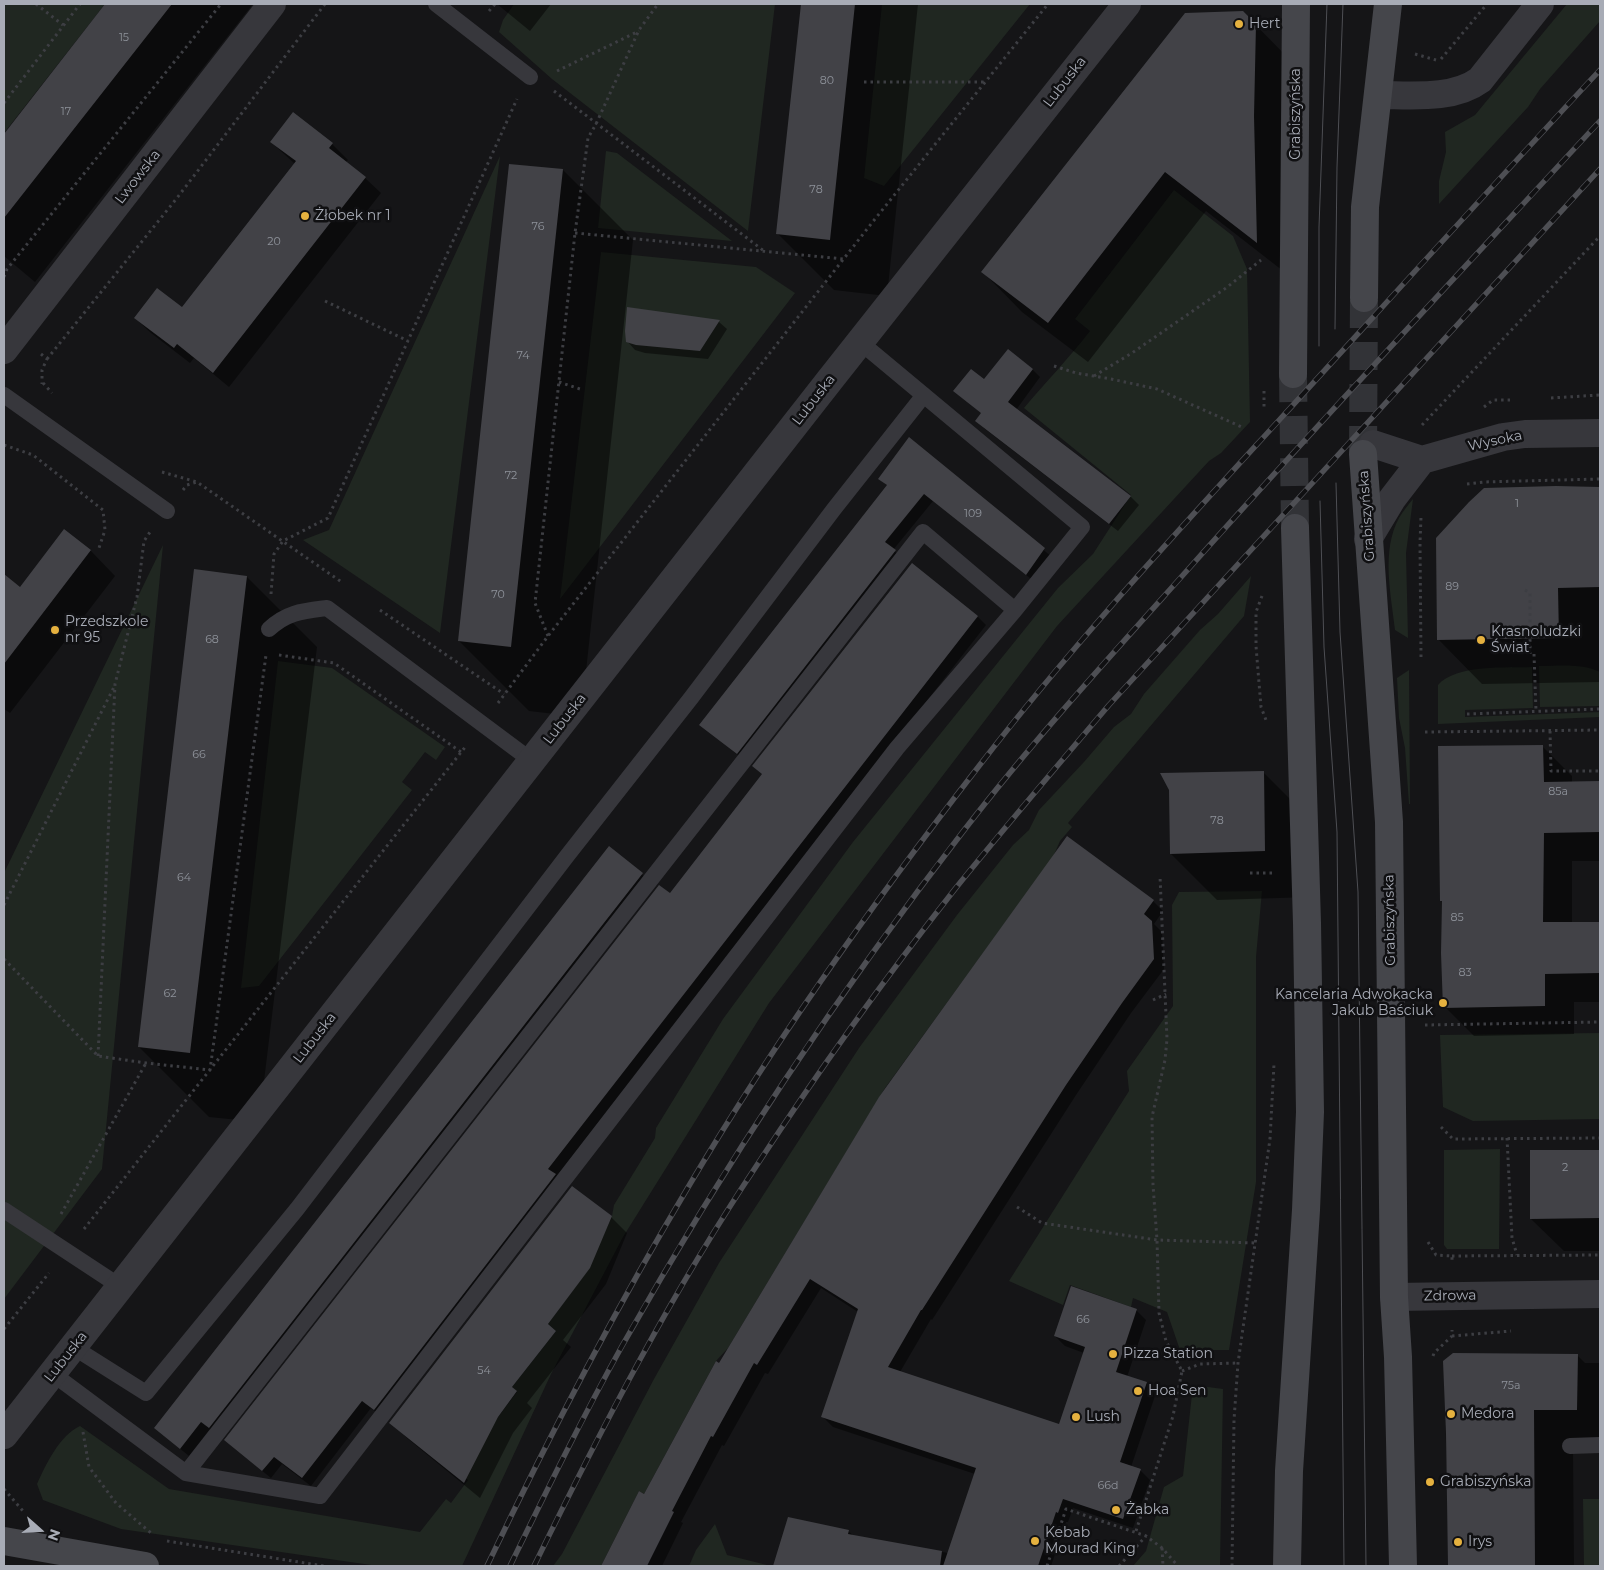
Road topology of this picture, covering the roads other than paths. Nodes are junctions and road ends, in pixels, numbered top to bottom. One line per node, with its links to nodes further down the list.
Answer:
1 (272, 4): 11 (street, Lwowska)
2 (436, 4): 7 (lane)
3 (1127, 4): 10 (street, Lubuska)
4 (1296, 4): 12 (main road, Grabiszyńska)
5 (1388, 4): 8 (main road)
6 (1540, 4): 8 (street)
7 (535, 78)
8 (1378, 95): 9 (main road)
9 (1364, 298)
10 (860, 342): 14 (lane); 23 (street, Lubuska)
11 (4, 350)
12 (1293, 374)
13 (4, 395): 18 (lane)
14 (924, 395): 21 (lane); 28 (lane)
15 (1600, 433): 17 (street, Wysoka)
16 (1368, 449): 17 (street); 20 (main road, Grabiszyńska)
17 (1422, 460): 20 (street)
18 (167, 511)
19 (1295, 528): 36 (main road)
20 (1368, 539): 27 (main road, Grabiszyńska)
21 (1015, 610): 33 (lane); 33 (lane)
22 (275, 624): 23 (lane)
23 (532, 761): 25 (street, Lubuska)
24 (4, 1210): 25 (lane)
25 (121, 1287): 28 (street, Lubuska)
26 (1600, 1294): 27 (street, Zdrowa)
27 (1394, 1297): 37 (main road, Grabiszyńska)
28 (73, 1347): 29 (street, Lubuska)
29 (52, 1374): 30 (street, Lubuska); 33 (lane)
30 (4, 1435)
31 (1600, 1445): 32 (lane)
32 (1570, 1446)
33 (186, 1472)
34 (4, 1541): 35 (main road)
35 (145, 1566)
36 (1287, 1566)
37 (1404, 1566)

